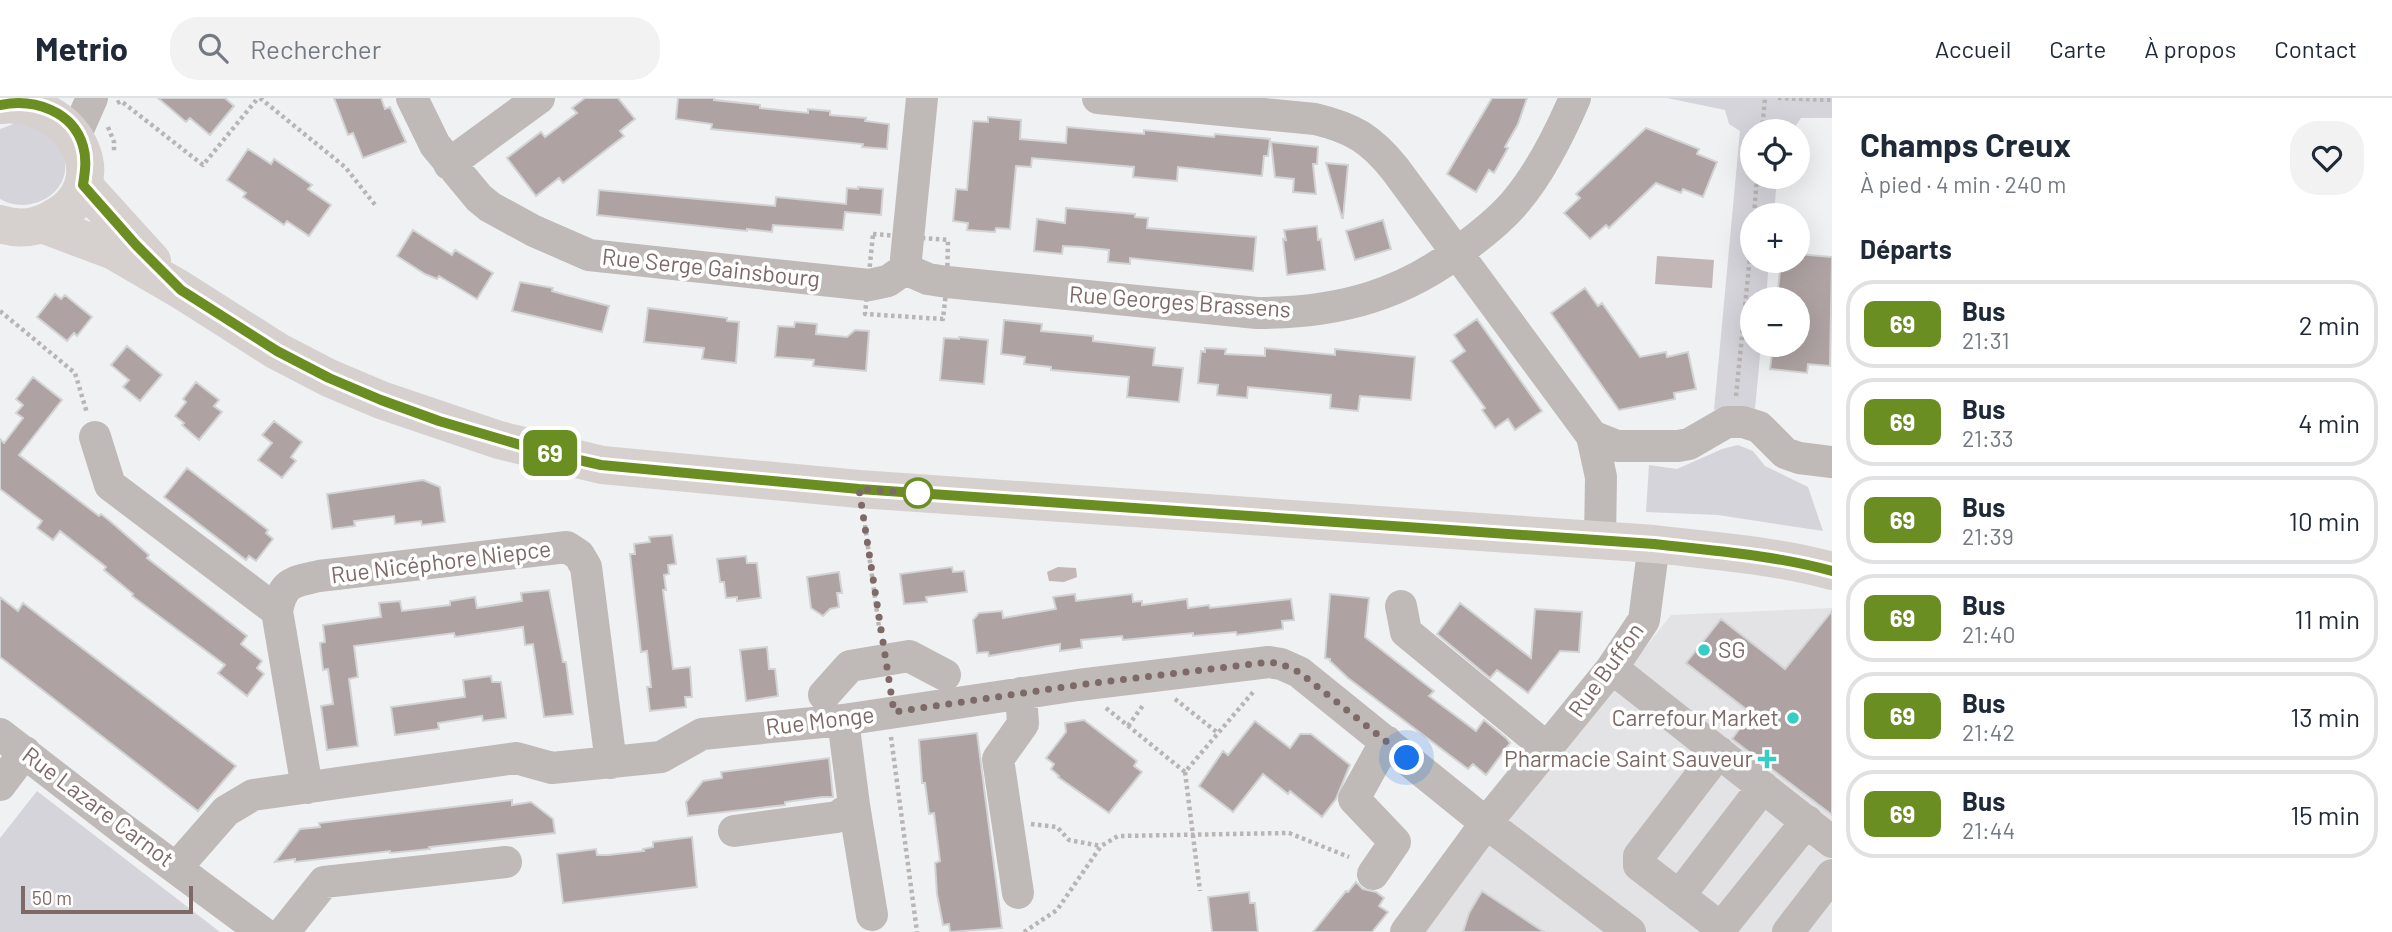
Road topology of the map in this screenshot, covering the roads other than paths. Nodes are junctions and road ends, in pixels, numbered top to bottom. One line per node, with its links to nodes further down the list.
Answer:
1 (412, 98): 8 (street, Rue Serge Gainsbourg)
2 (539, 98): 8 (street)
3 (922, 98): 13 (street)
4 (1098, 98): 12 (street)
5 (1575, 98): 12 (street, Rue Georges Brassens)
6 (26, 102): 7 (main road)
7 (93, 112): 9 (main road)
8 (449, 164): 13 (street, Rue Serge Gainsbourg)
9 (83, 185): 11 (main road); 14 (main road)
10 (1, 225): 11 (main road)
11 (42, 225): 14 (main road)
12 (1456, 254): 13 (street, Rue Georges Brassens); 15 (street)
13 (905, 269)
14 (181, 290): 18 (main road)
15 (1592, 436): 17 (street); 18 (street)
16 (95, 437): 22 (street)
17 (1832, 462)
18 (1600, 540): 19 (main road)
19 (1654, 544): 20 (main road); 24 (street, Rue Buffon)
20 (1832, 571)
21 (1401, 606): 31 (street)
22 (276, 611): 34 (street, Rue Nicéphore Niepce); 37 (street)
23 (884, 655): 25 (street); 27 (street); 28 (street)
24 (1612, 668): 31 (street, Rue Buffon); 33 (street)
25 (945, 675)
26 (1021, 693): 28 (street, Rue Monge); 30 (street, Rue Monge); 47 (street)
27 (834, 708): 28 (street, Rue Monge); 34 (street, Rue Monge); 38 (street)
28 (894, 712)
29 (0, 734): 32 (street, Rue Lazare Carnot)
30 (1386, 741): 40 (street, Rue Monge); 44 (street)
31 (1547, 748): 40 (street, Rue Buffon)
32 (25, 752): 35 (street); 45 (street, Rue Lazare Carnot)
33 (1719, 752): 36 (street); 48 (street)
34 (611, 763): 37 (street, Rue Monge)
35 (0, 785)
36 (1763, 787): 39 (street); 48 (street)
37 (307, 788): 45 (street, Rue Monge)
38 (853, 805): 41 (street); 49 (street)
39 (1807, 821): 42 (street); 48 (street)
40 (1486, 824): 50 (street, Rue Buffon); 53 (street, Rue Monge)
41 (734, 831)
42 (1832, 842)
43 (506, 862): 52 (street)
44 (1361, 866)
45 (177, 867): 51 (street, Rue Lazare Carnot)
46 (1832, 875): 54 (street)
47 (1018, 893)
48 (1679, 896)
49 (872, 915)
50 (1412, 928)
51 (262, 932)
52 (284, 932)
53 (1630, 932)
54 (1788, 932)

